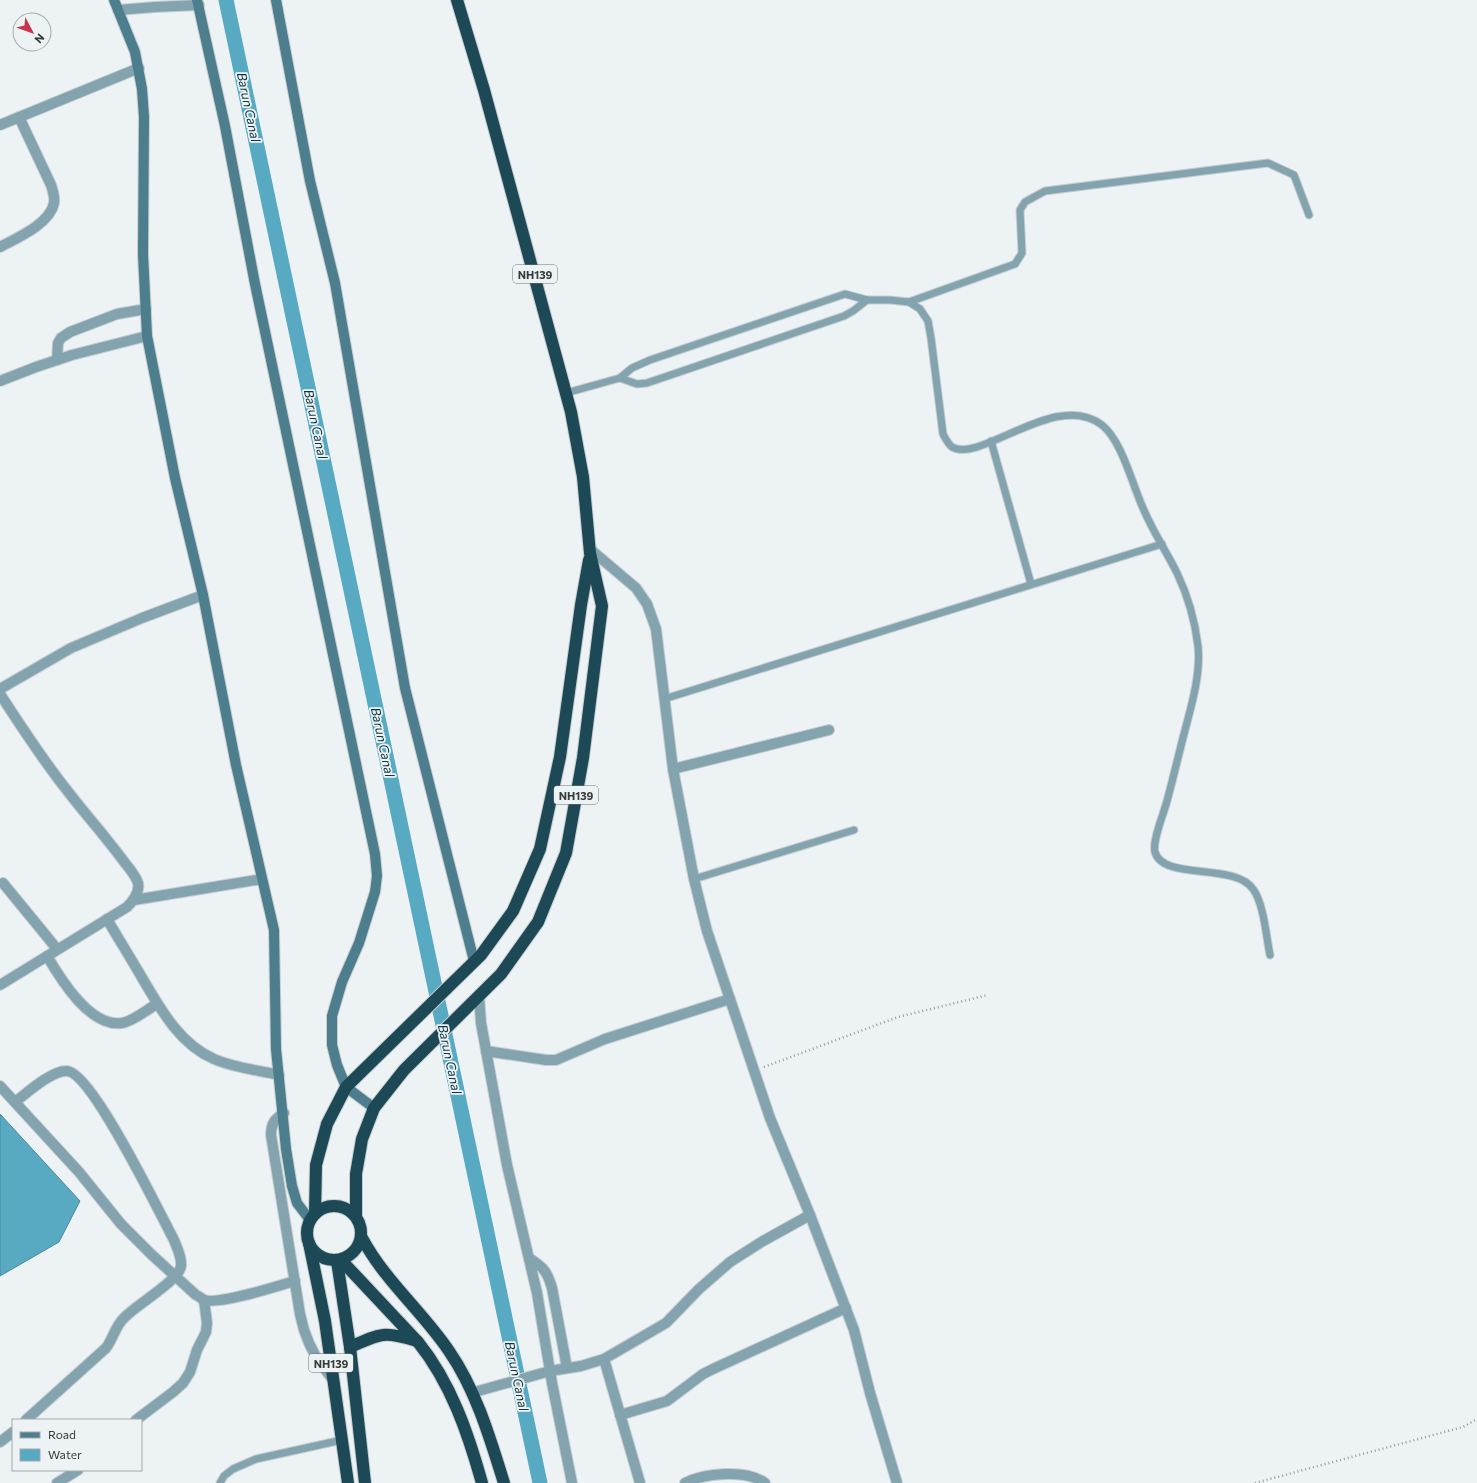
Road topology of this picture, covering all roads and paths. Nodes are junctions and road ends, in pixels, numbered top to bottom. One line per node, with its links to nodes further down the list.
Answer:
1 (114, 0): 5 (main road)
2 (276, 0): 38 (main road)
3 (457, 0): 18 (highway, NH139)
4 (198, 3): 5 (street); 48 (main road)
5 (118, 10): 6 (main road)
6 (139, 68): 7 (street); 13 (main road)
7 (19, 117): 8 (street); 10 (street)
8 (0, 125)
9 (1309, 215): 12 (lane)
10 (0, 247)
11 (867, 300): 12 (lane); 16 (lane); 16 (lane)
12 (909, 302): 19 (lane)
13 (146, 309): 14 (main road); 15 (street)
14 (147, 336): 15 (street); 23 (main road)
15 (57, 360): 17 (street)
16 (620, 378): 18 (lane)
17 (0, 381)
18 (566, 393): 21 (highway, NH139)
19 (991, 441): 20 (lane); 22 (lane)
20 (1162, 544): 22 (lane); 36 (lane)
21 (590, 551): 26 (street); 38 (highway, NH139); 41 (highway, NH139)
22 (1031, 584): 26 (lane)
23 (203, 595): 24 (street); 30 (main road)
24 (0, 689)
25 (0, 694): 33 (street)
26 (664, 699): 28 (street)
27 (829, 730): 28 (street)
28 (673, 769): 31 (street)
29 (854, 830): 31 (lane)
30 (262, 879): 33 (street); 46 (main road)
31 (694, 879): 42 (street)
32 (3, 883): 35 (street)
33 (134, 900): 34 (street)
34 (107, 919): 35 (street); 43 (street)
35 (57, 950): 37 (street)
36 (1270, 955)
37 (47, 956): 39 (street); 43 (street)
38 (474, 961): 48 (highway, NH139)
39 (0, 985)
40 (988, 994): 45 (path)
41 (479, 996): 44 (street); 50 (highway, NH139)
42 (730, 999): 44 (street); 45 (street)
43 (157, 1004): 46 (street)
44 (486, 1051): 57 (street)
45 (754, 1071): 52 (street)
46 (279, 1075): 51 (main road)
47 (0, 1086): 49 (street)
48 (346, 1087): 50 (main road); 54 (highway, NH139)
49 (15, 1102): 59 (street); 59 (street)
50 (374, 1108): 53 (highway, NH139)
51 (284, 1113): 54 (main road); 60 (street)
52 (810, 1215): 62 (street); 65 (street)
53 (356, 1216): 54 (highway); 55 (highway, NH139)
54 (312, 1217): 56 (highway, NH139)
55 (362, 1238): 58 (highway); 69 (highway)
56 (309, 1243): 58 (highway); 68 (highway, NH139)
57 (529, 1258): 66 (street); 67 (street)
58 (339, 1260): 63 (highway); 64 (highway, NH139)
59 (176, 1276): 61 (street); 71 (street)
60 (295, 1281): 61 (street); 68 (street)
61 (204, 1300): 72 (street)
62 (846, 1308): 70 (street); 88 (street)
63 (418, 1342): 64 (highway); 82 (highway)
64 (350, 1347): 81 (highway, NH139)
65 (604, 1359): 66 (street); 70 (street)
66 (567, 1368): 67 (street)
67 (550, 1371): 69 (street); 84 (street)
68 (333, 1380): 75 (highway, NH139)
69 (471, 1393): 83 (highway)
70 (620, 1415): 85 (street)
71 (27, 1419)
72 (137, 1419)
73 (1477, 1419): 89 (path)
74 (12, 1433): 76 (street)
75 (342, 1440): 79 (lane); 80 (highway, NH139)
76 (0, 1442)
77 (76, 1471): 78 (street)
78 (57, 1483)
79 (220, 1483)
80 (348, 1483)
81 (365, 1483)
82 (482, 1483)
83 (504, 1483)
84 (572, 1483)
85 (640, 1483)
86 (685, 1483): 87 (street)
87 (765, 1483)
88 (897, 1483)
89 (1255, 1483)

